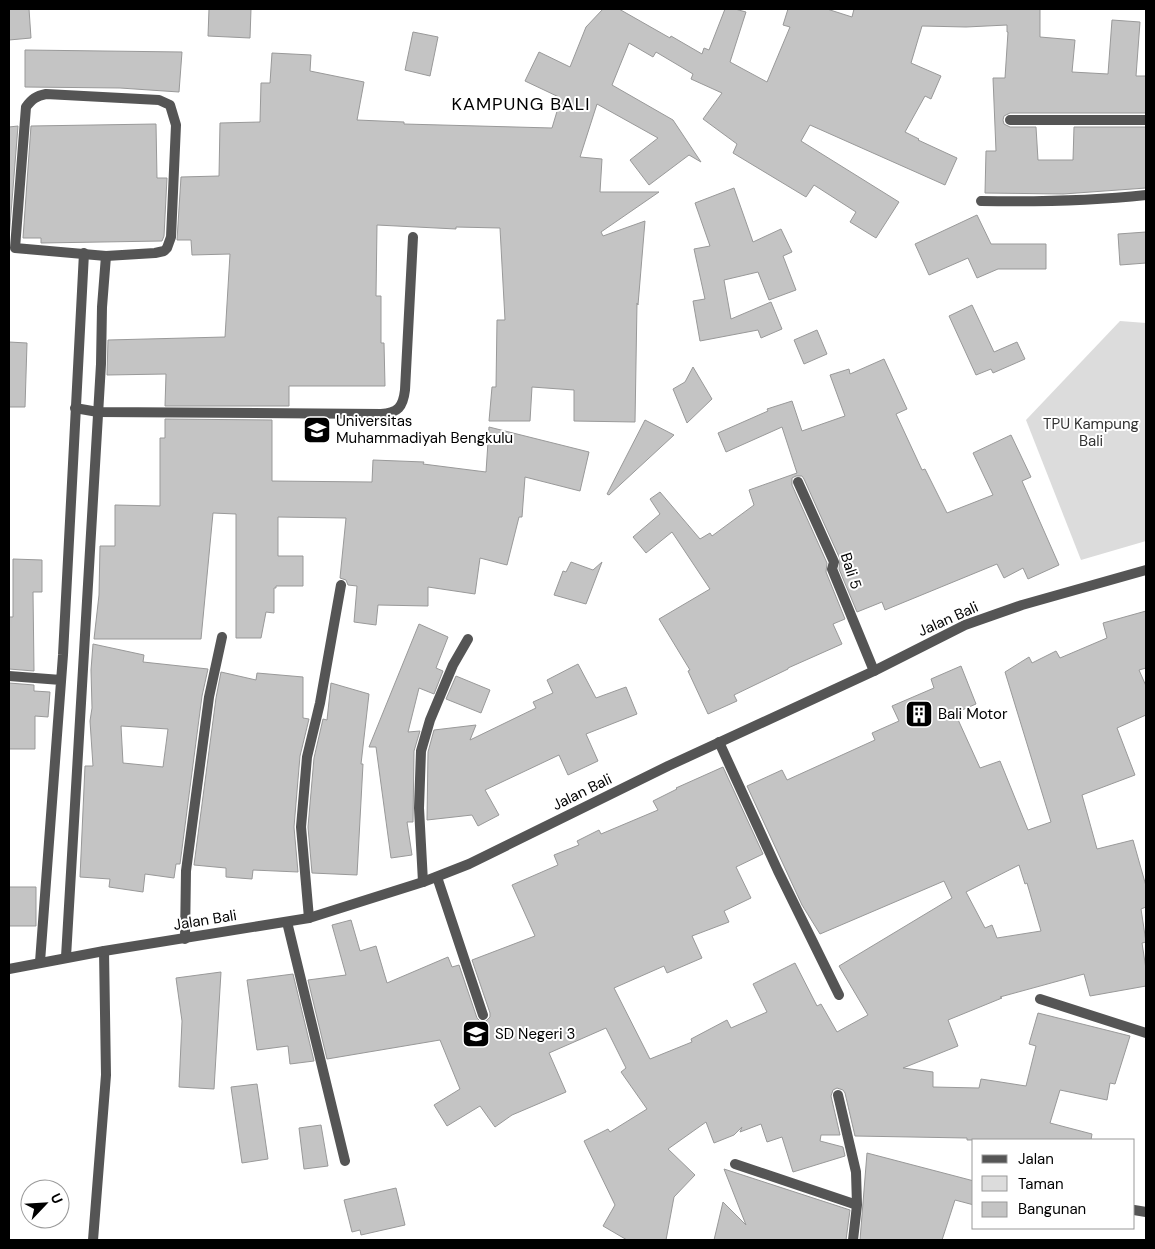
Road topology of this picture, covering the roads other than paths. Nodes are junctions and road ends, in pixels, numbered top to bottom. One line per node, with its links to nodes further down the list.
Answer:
1 (1010, 120): 2 (street)
2 (1146, 120)
3 (1146, 195): 4 (street)
4 (981, 201)
5 (413, 237): 10 (street)
6 (12, 248): 7 (street); 8 (street)
7 (84, 253): 8 (street); 9 (street)
8 (106, 256): 10 (street)
9 (75, 408): 10 (street); 18 (street)
10 (98, 412): 26 (street)
11 (798, 482): 16 (street, Bali 5)
12 (1146, 570): 16 (street, Jalan Bali)
13 (341, 585): 22 (street)
14 (222, 638): 24 (street)
15 (468, 639): 21 (street)
16 (874, 671): 19 (street, Jalan Bali)
17 (9, 676): 18 (street)
18 (61, 680): 27 (street)
19 (719, 742): 20 (street, Jalan Bali); 29 (street)
20 (436, 877): 21 (street, Jalan Bali); 31 (street)
21 (424, 882): 22 (street, Jalan Bali)
22 (309, 918): 23 (street, Jalan Bali)
23 (287, 922): 24 (street, Jalan Bali); 34 (street)
24 (185, 939): 25 (street, Jalan Bali)
25 (104, 951): 26 (street, Jalan Bali); 37 (street)
26 (66, 957): 27 (street, Jalan Bali)
27 (40, 962): 28 (street, Jalan Bali)
28 (9, 969)
29 (840, 995)
30 (1040, 998): 32 (street)
31 (483, 1014)
32 (1146, 1032)
33 (838, 1095): 36 (street)
34 (345, 1161)
35 (735, 1164): 36 (street)
36 (857, 1205): 38 (street)
37 (93, 1240)
38 (853, 1240)

